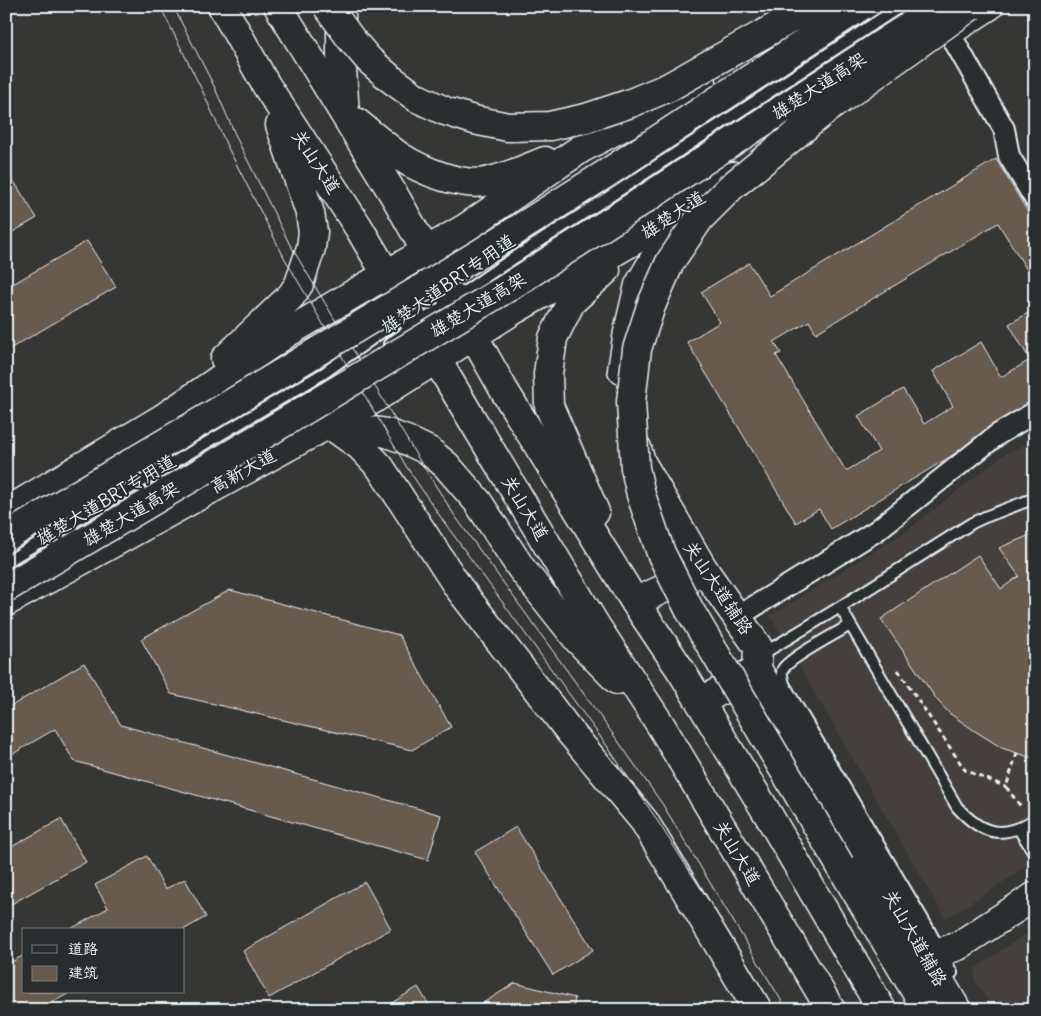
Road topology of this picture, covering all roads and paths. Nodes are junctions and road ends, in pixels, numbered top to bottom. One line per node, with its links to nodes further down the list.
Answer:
1 (222, 6): 14 (main road, 关山大道)
2 (278, 6): 15 (main road)
3 (327, 6): 5 (main road, bridge)
4 (341, 6): 15 (main road)
5 (813, 6)
6 (826, 6): 16 (main road)
7 (860, 6): 33 (main road, bridge)
8 (871, 6): 22 (lane, 雄楚大道BRT专用道)
9 (901, 6): 22 (lane, 雄楚大道BRT专用道)
10 (940, 6): 37 (main road, 雄楚大道高架, bridge)
11 (971, 6): 56 (main road, bridge)
12 (989, 6): 13 (main road, 雄楚大道)
13 (949, 32): 17 (main road, 雄楚大道); 18 (street)
14 (266, 85): 21 (main road, 关山大道); 29 (main road)
15 (345, 114): 16 (main road); 20 (main road)
16 (582, 148): 20 (main road)
17 (719, 185): 19 (main road, 雄楚大道); 35 (main road, 关山大道辅路)
18 (1035, 199)
19 (645, 234): 24 (main road, 雄楚大道); 39 (main road)
20 (426, 251): 21 (main road); 22 (main road)
21 (386, 274): 23 (main road, 关山大道); 29 (main road)
22 (450, 288): 23 (lane, 雄楚大道BRT专用道); 24 (main road)
23 (414, 315): 25 (lane, 雄楚大道BRT专用道); 26 (main road, 关山大道); 34 (lane, 雄楚大道BRT专用道)
24 (473, 336): 26 (main road, 雄楚大道); 39 (main road)
25 (380, 351)
26 (437, 360): 30 (main road, 雄楚大道); 46 (main road, 关山大道)
27 (356, 368): 36 (lane, 雄楚大道BRT专用道)
28 (1035, 412): 41 (street)
29 (163, 418): 32 (main road)
30 (339, 419): 38 (main road, 高新大道); 46 (main road); 57 (main road)
31 (1035, 498): 40 (lane)
32 (6, 512)
33 (6, 537)
34 (6, 562)
35 (704, 570): 39 (main road); 41 (main road, 关山大道辅路)
36 (6, 578)
37 (6, 588)
38 (6, 602)
39 (635, 602): 45 (main road)
40 (840, 607): 42 (lane); 43 (lane)
41 (737, 617): 43 (main road, 关山大道辅路)
42 (850, 625): 50 (lane); 55 (lane)
43 (757, 658): 45 (main road); 54 (main road, 关山大道辅路)
44 (896, 667): 48 (path)
45 (701, 702): 59 (main road)
46 (660, 724): 58 (main road, 关山大道)
47 (1017, 753): 48 (path)
48 (1006, 787): 49 (path)
49 (1034, 822): 50 (lane)
50 (1018, 828): 51 (lane)
51 (1035, 854)
52 (1035, 896): 55 (main road)
53 (1035, 913): 55 (main road)
54 (913, 934): 55 (main road); 56 (main road, 关山大道辅路)
55 (947, 963): 56 (main road)
56 (945, 1007)
57 (758, 1010)
58 (831, 1010)
59 (882, 1010)

